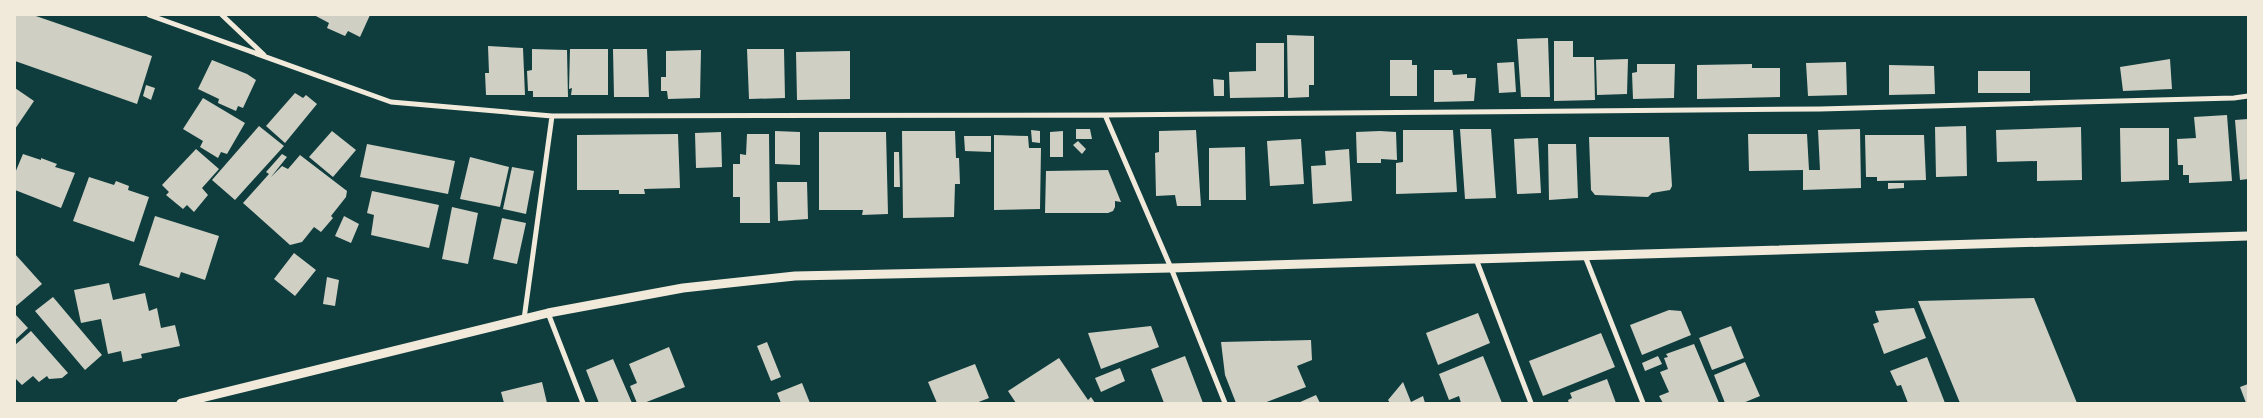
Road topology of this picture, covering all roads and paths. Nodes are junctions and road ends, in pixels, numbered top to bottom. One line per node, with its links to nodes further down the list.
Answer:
1 (149, 15): 3 (street)
2 (222, 15): 3 (street)
3 (266, 57): 6 (street)
4 (2248, 96): 5 (street)
5 (1105, 115): 6 (street); 10 (street)
6 (552, 116): 12 (street)
7 (2248, 236): 8 (street)
8 (1585, 256): 9 (street); 17 (street)
9 (1476, 259): 10 (street); 16 (street)
10 (1172, 268): 11 (street); 15 (street)
11 (548, 313): 12 (street); 14 (street)
12 (524, 319): 13 (street)
13 (180, 403)
14 (583, 403)
15 (1225, 403)
16 (1531, 403)
17 (1644, 403)

